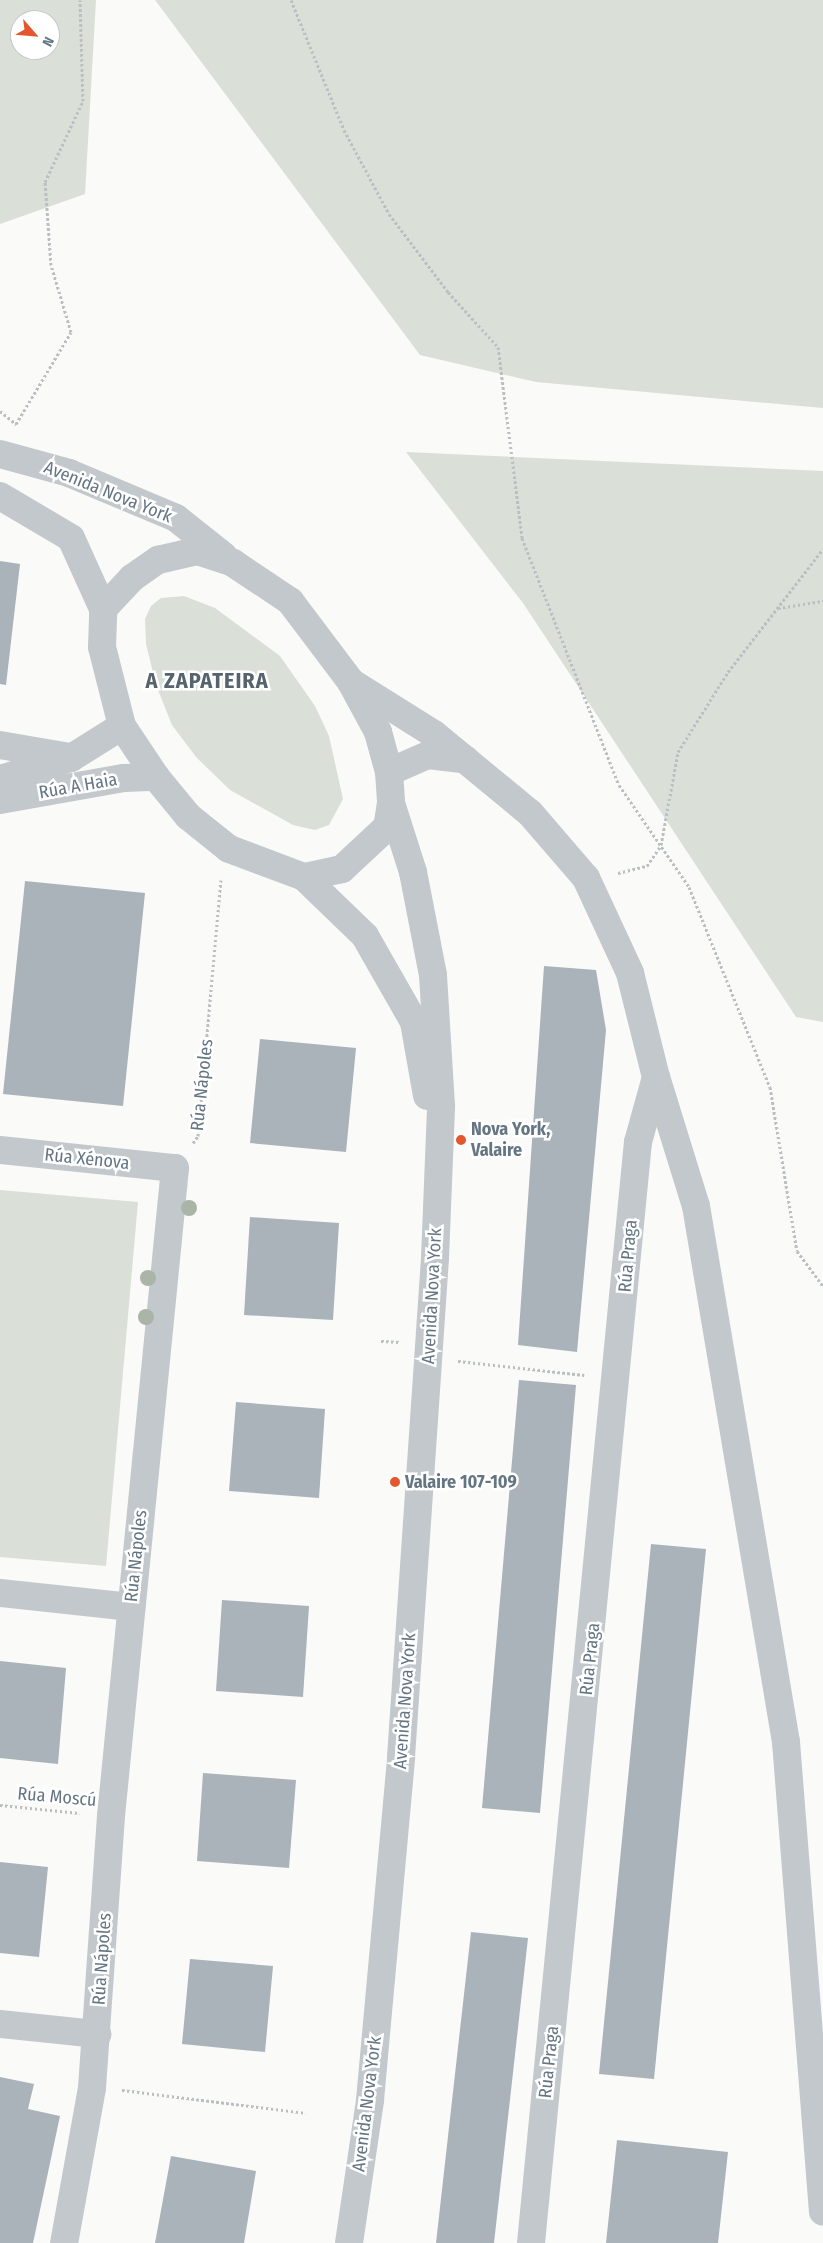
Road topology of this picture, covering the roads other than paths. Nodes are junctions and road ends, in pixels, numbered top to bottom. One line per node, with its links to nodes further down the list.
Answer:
1 (0, 454): 3 (street, Avenida Nova York)
2 (0, 496): 4 (street)
3 (233, 563): 4 (street); 5 (street)
4 (103, 609): 6 (street)
5 (351, 682): 9 (street); 10 (street)
6 (122, 726): 8 (street, Rúa A Haia); 11 (street)
7 (0, 745): 8 (street)
8 (71, 758): 12 (street, Rúa A Haia)
9 (470, 761): 10 (street); 16 (street)
10 (389, 772): 14 (street)
11 (156, 778): 13 (street, Rúa A Haia); 15 (street)
12 (0, 779)
13 (0, 800)
14 (391, 803): 15 (street); 18 (street, Avenida Nova York)
15 (304, 877): 18 (street, Avenida Nova York)
16 (656, 1077): 24 (street); 27 (street, Rúa Praga)
17 (0, 1150): 19 (street, Rúa Xénova)
18 (437, 1156): 26 (street, Avenida Nova York)
19 (175, 1168): 21 (street, Rúa Nápoles)
20 (0, 1592): 21 (street)
21 (131, 1607): 23 (street, Rúa Nápoles)
22 (0, 2024): 23 (street)
23 (97, 2034): 25 (street, Rúa Nápoles)
24 (823, 2212)
25 (64, 2243)
26 (349, 2243)
27 (531, 2243)

